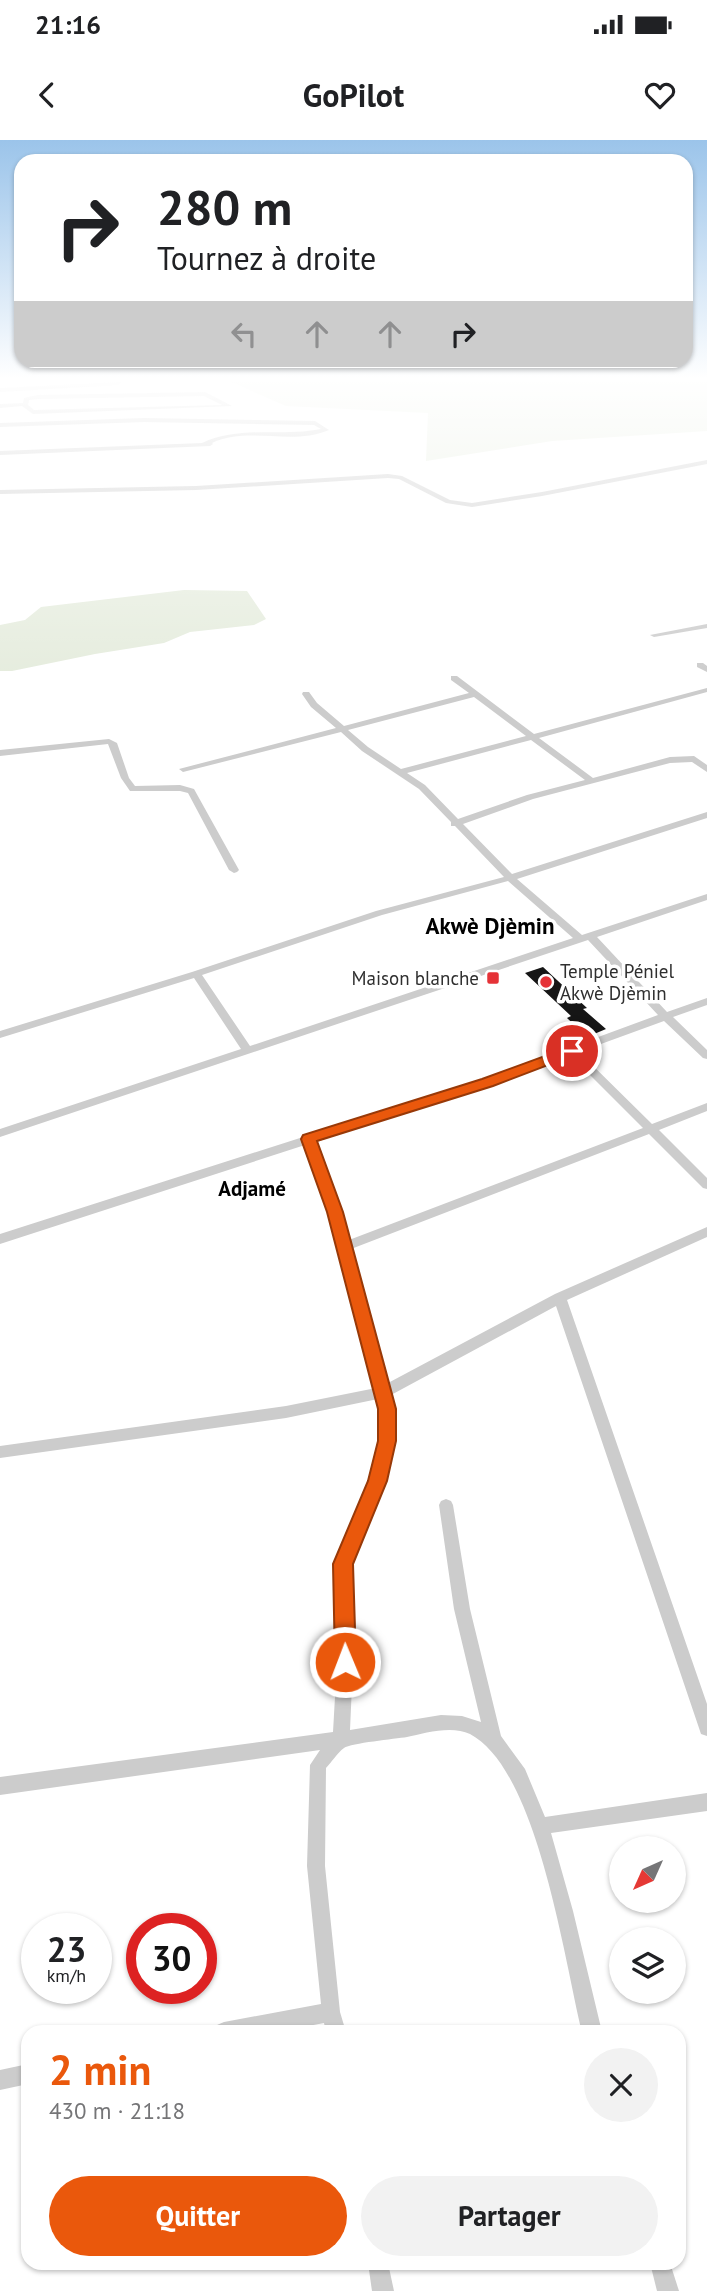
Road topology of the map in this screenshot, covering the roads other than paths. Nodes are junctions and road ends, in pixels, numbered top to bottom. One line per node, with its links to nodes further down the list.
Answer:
1 (308, 481): 4 (street)
2 (409, 481): 3 (street)
3 (607, 481)
4 (0, 492)
5 (707, 626): 6 (street)
6 (654, 635)
7 (454, 678): 9 (street)
8 (707, 690): 12 (street)
9 (475, 694): 11 (street); 12 (street)
10 (306, 695): 11 (street)
11 (344, 730): 14 (street); 16 (street)
12 (532, 735): 16 (street); 17 (street)
13 (0, 753): 20 (street)
14 (183, 769)
15 (707, 769): 17 (street)
16 (401, 772): 19 (street)
17 (590, 780): 19 (street)
18 (707, 815): 21 (street)
19 (454, 824): 21 (street)
20 (234, 870)
21 (510, 878): 23 (street); 24 (street)
22 (707, 897): 23 (street)
23 (585, 938): 26 (street); 28 (street)
24 (196, 974): 27 (street); 28 (street)
25 (707, 1001): 26 (street)
26 (665, 1016): 29 (street); 30 (street)
27 (0, 1035)
28 (247, 1050): 33 (street)
29 (572, 1051): 32 (street); 34 (street)
30 (707, 1056)
31 (707, 1107): 32 (street)
32 (649, 1130): 35 (street); 38 (street)
33 (0, 1133)
34 (309, 1139): 37 (street); 38 (street)
35 (707, 1185)
36 (707, 1232): 39 (street)
37 (0, 1239)
38 (345, 1246): 40 (street)
39 (560, 1297): 40 (street); 43 (street)
40 (384, 1392): 41 (street); 44 (street)
41 (0, 1452)
42 (446, 1505): 45 (street)
43 (707, 1728)
44 (341, 1739): 45 (street); 46 (street); 49 (street)
45 (493, 1739): 48 (street)
46 (0, 1786)
47 (707, 1802): 48 (street)
48 (541, 1826): 52 (street)
49 (331, 2012): 50 (street); 51 (street)
50 (261, 2025)
51 (334, 2025)
52 (590, 2025)
53 (21, 2076): 54 (street)
54 (0, 2080)
55 (379, 2270): 57 (street)
56 (662, 2270): 58 (street)
57 (383, 2291)
58 (668, 2291)

